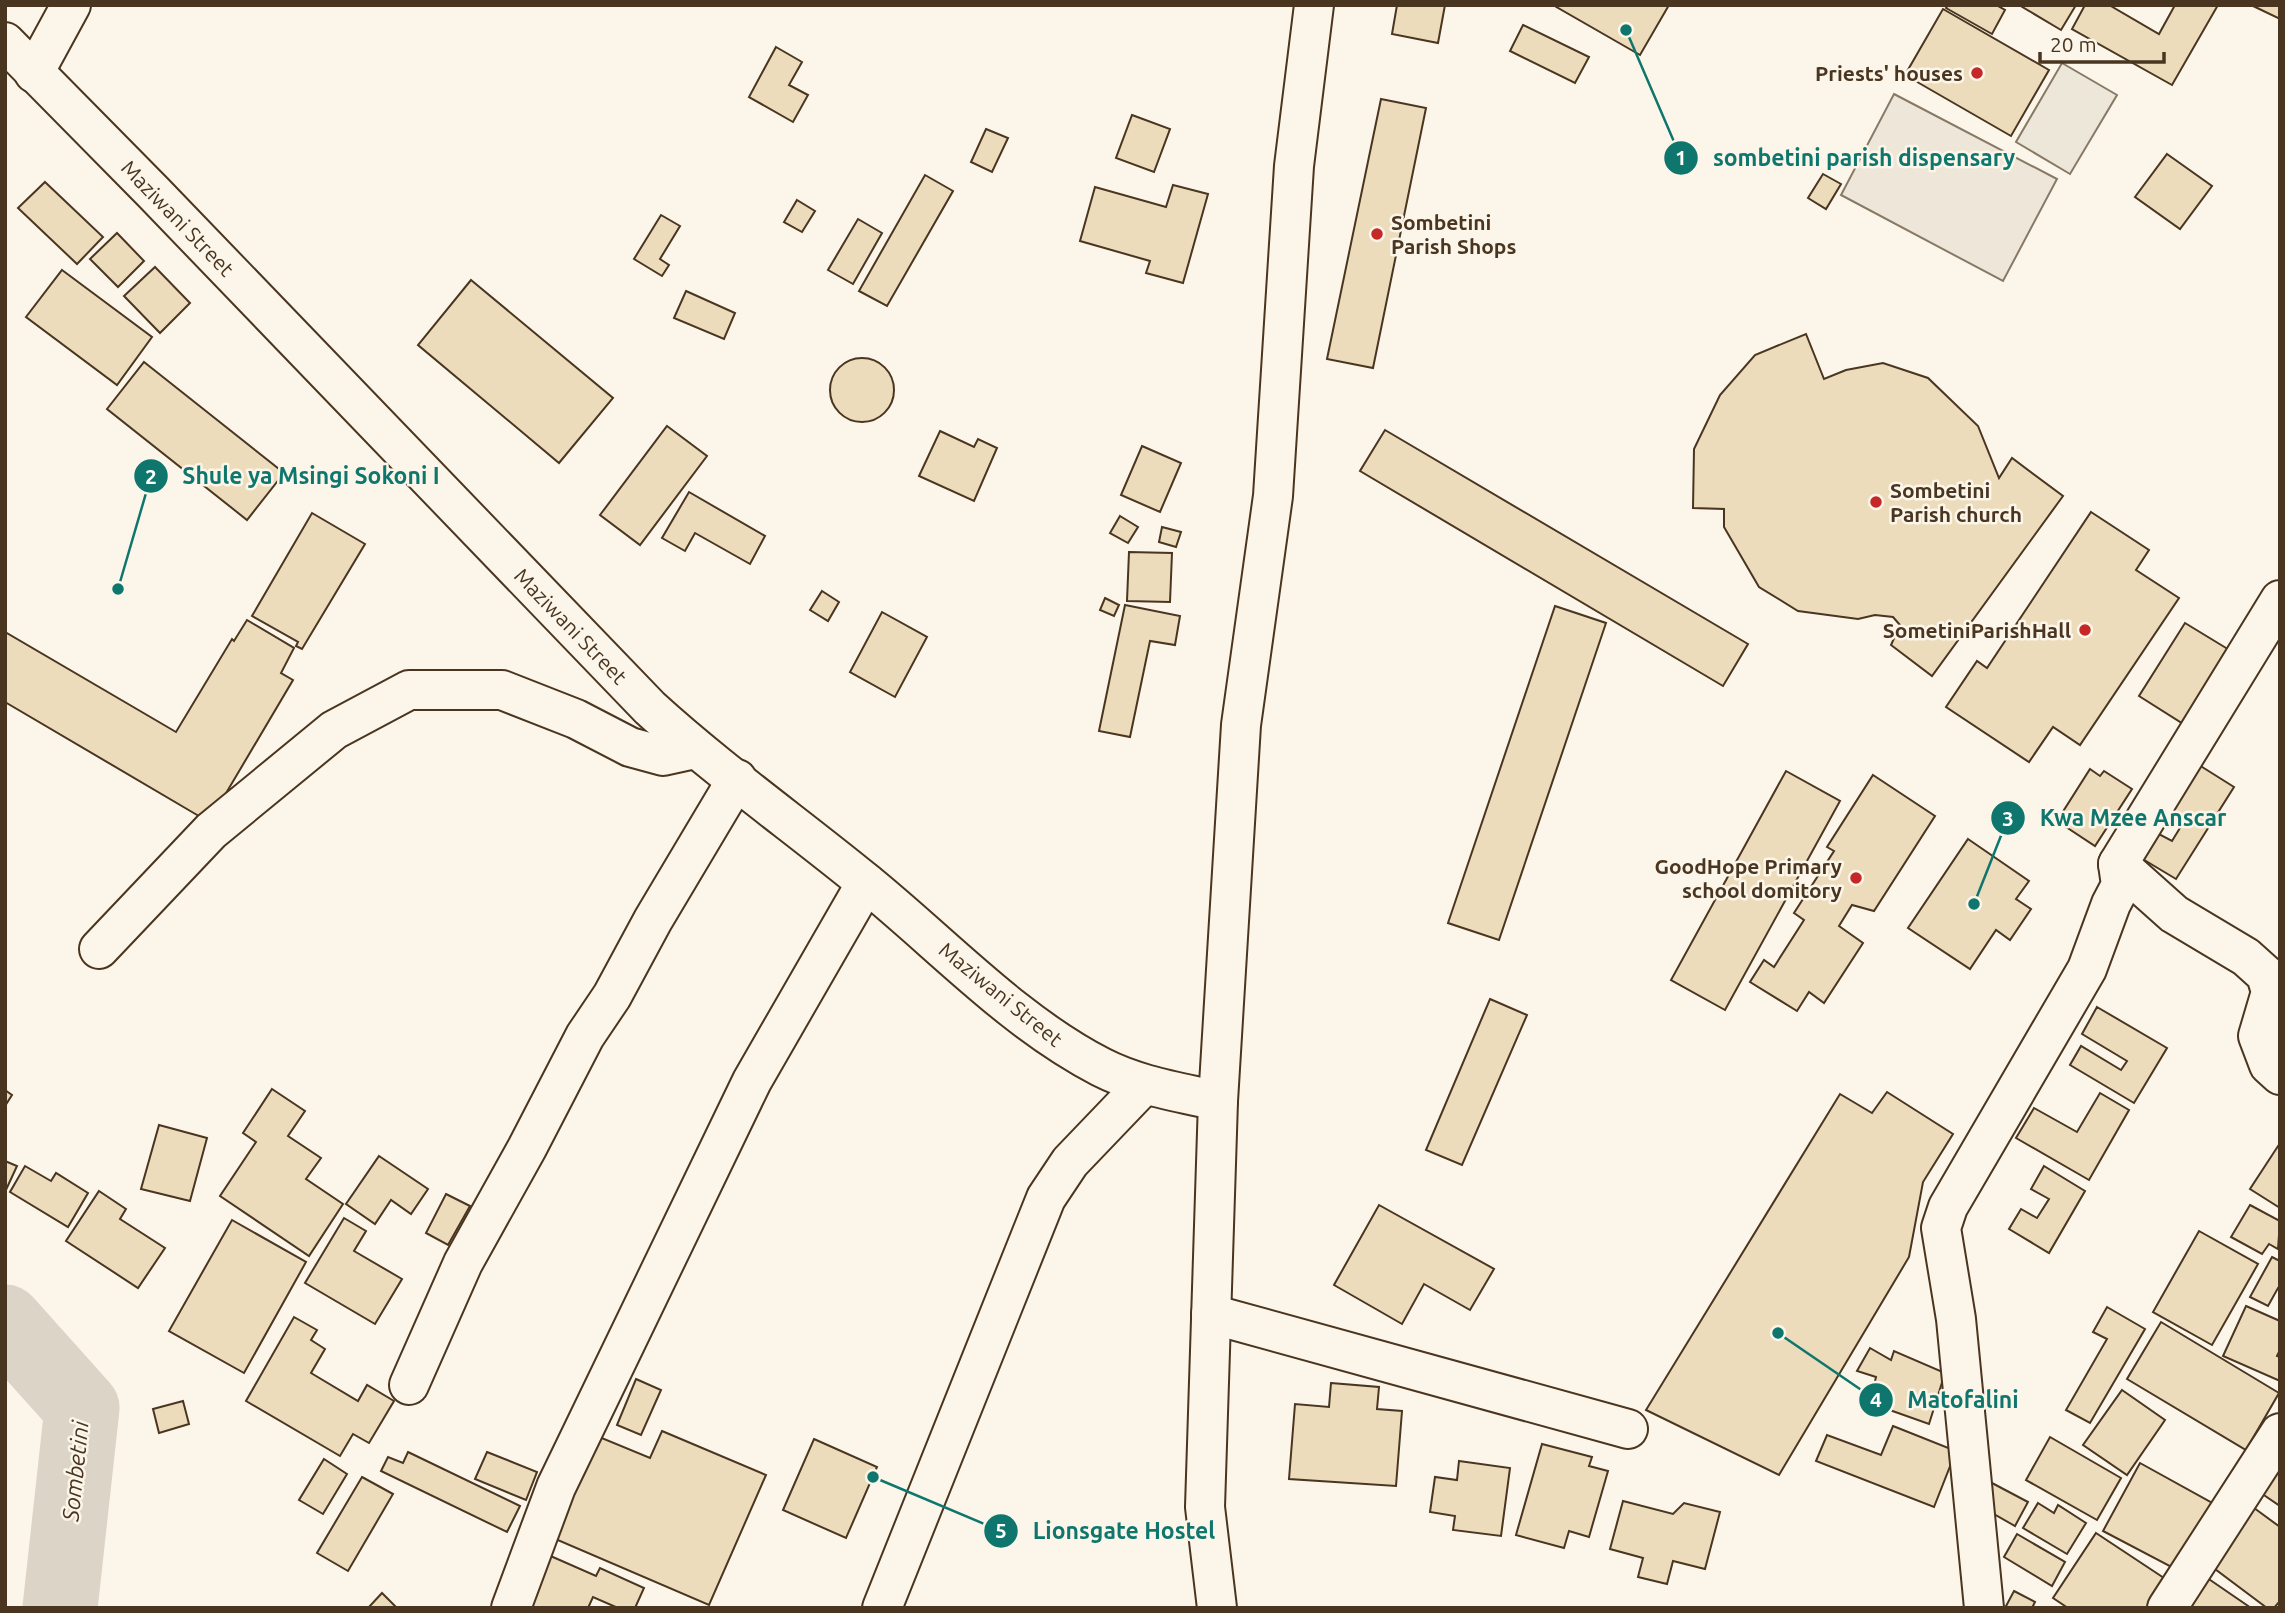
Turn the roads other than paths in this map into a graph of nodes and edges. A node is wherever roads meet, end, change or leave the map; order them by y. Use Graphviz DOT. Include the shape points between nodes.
graph roads {
  1 [pos="71,5"];
  2 [pos="1314,5"];
  3 [pos="5,42"];
  4 [pos="34,73"];
  5 [pos="2280,600"];
  6 [pos="695,749"];
  7 [pos="737,779"];
  8 [pos="2118,864"];
  9 [pos="866,883"];
  10 [pos="99,949"];
  11 [pos="2280,1076"];
  12 [pos="1141,1084"];
  13 [pos="1218,1101"];
  14 [pos="1211,1314"];
  15 [pos="409,1385"];
  16 [pos="1628,1429"];
  17 [pos="2280,1433"];
  18 [pos="511,1608"];
  19 [pos="882,1608"];
  20 [pos="1217,1608"];
  21 [pos="1984,1608"];
  22 [pos="2166,1608"];
  1 -- 4 [label="street"];
  2 -- 13 [label="street" via="1294,166 1273,496 1241,725"];
  3 -- 4 [label="street, Maziwani Street"];
  4 -- 6 [label="street, Maziwani Street" via="650,708"];
  5 -- 8 [label="street"];
  6 -- 7 [label="street, Maziwani Street"];
  6 -- 10 [label="street" via="663,756 630,747 576,719 502,690 409,690 334,730 211,831"];
  7 -- 9 [label="street, Maziwani Street"];
  7 -- 15 [label="street" via="585,1036 463,1263"];
  8 -- 11 [label="street" via="2174,914 2246,957 2266,975 2271,992 2258,1036 2269,1065"];
  8 -- 21 [label="street" via="2121,885 2087,969 1948,1207 1941,1228 1956,1319"];
  9 -- 12 [label="street, Maziwani Street" via="1042,1032 1102,1068"];
  9 -- 18 [label="street" via="752,1081 556,1487"];
  12 -- 13 [label="street, Maziwani Street"];
  12 -- 19 [label="street" via="1070,1161 1046,1198"];
  13 -- 14 [label="street"];
  14 -- 16 [label="street"];
  14 -- 20 [label="street" via="1205,1507"];
  17 -- 22 [label="street"];
}
